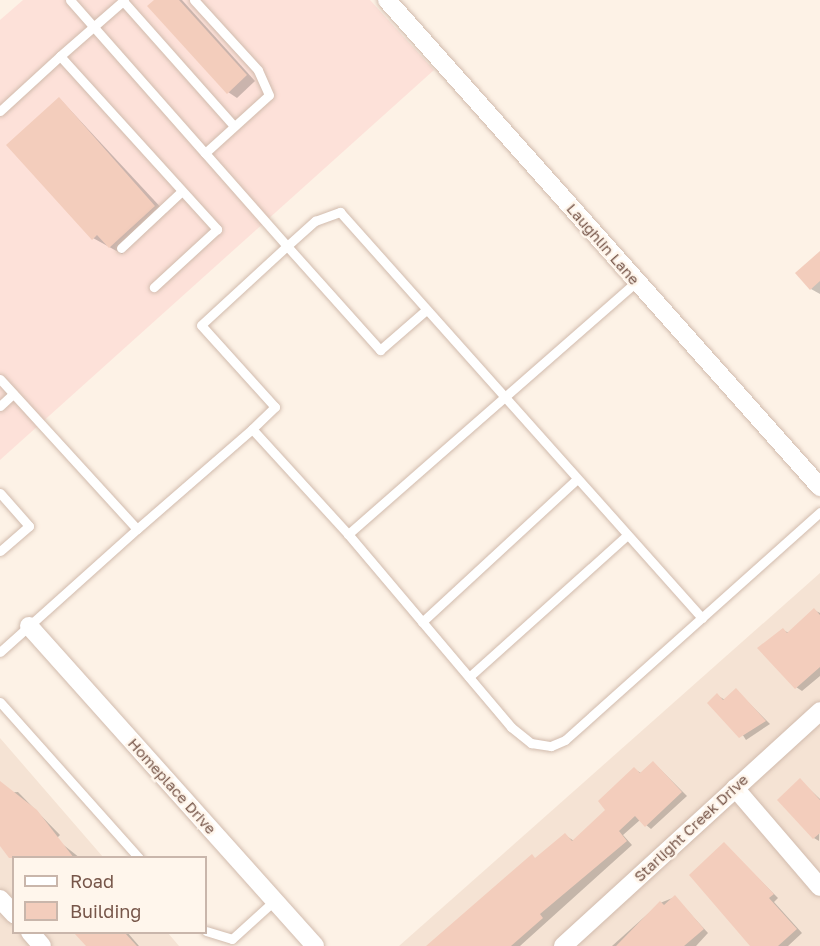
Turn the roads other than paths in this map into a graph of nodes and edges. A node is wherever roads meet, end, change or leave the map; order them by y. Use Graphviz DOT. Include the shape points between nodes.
graph roads {
  1 [pos="70,0"];
  2 [pos="123,0"];
  3 [pos="194,0"];
  4 [pos="387,0"];
  5 [pos="94,27"];
  6 [pos="60,56"];
  7 [pos="0,111"];
  8 [pos="234,126"];
  9 [pos="205,153"];
  10 [pos="182,191"];
  11 [pos="287,246"];
  12 [pos="121,248"];
  13 [pos="636,282"];
  14 [pos="154,286"];
  15 [pos="426,310"];
  16 [pos="0,379"];
  17 [pos="13,394"];
  18 [pos="504,398"];
  19 [pos="0,406"];
  20 [pos="252,429"];
  21 [pos="577,479"];
  22 [pos="820,487"];
  23 [pos="0,493"];
  24 [pos="820,512"];
  25 [pos="137,529"];
  26 [pos="348,534"];
  27 [pos="627,535"];
  28 [pos="0,551"];
  29 [pos="702,618"];
  30 [pos="422,622"];
  31 [pos="29,626"];
  32 [pos="0,652"];
  33 [pos="469,677"];
  34 [pos="0,702"];
  35 [pos="820,711"];
  36 [pos="735,788"];
  37 [pos="137,856"];
  38 [pos="820,887"];
  39 [pos="0,899"];
  40 [pos="274,900"];
  41 [pos="12,912"];
  42 [pos="207,931"];
  43 [pos="31,934"];
  44 [pos="42,946"];
  45 [pos="315,946"];
  46 [pos="563,946"];
  1 -- 5 [label="lane"];
  2 -- 5 [label="lane"];
  2 -- 8 [label="lane"];
  3 -- 8 [label="lane" via="266,80 269,94"];
  4 -- 13 [label="street, Laughlin Lane"];
  5 -- 6 [label="lane"];
  5 -- 9 [label="lane"];
  6 -- 7 [label="lane"];
  6 -- 10 [label="lane"];
  8 -- 9 [label="lane"];
  9 -- 11 [label="lane"];
  10 -- 12 [label="lane"];
  10 -- 14 [label="lane" via="217,229"];
  11 -- 15 [label="lane" via="315,221 340,212"];
  11 -- 15 [label="lane" via="380,350"];
  11 -- 20 [label="lane" via="201,325 275,407"];
  13 -- 18 [label="lane"];
  13 -- 22 [label="street, Laughlin Lane"];
  15 -- 18 [label="lane"];
  16 -- 17 [label="lane"];
  17 -- 19 [label="lane"];
  17 -- 25 [label="lane"];
  18 -- 21 [label="lane"];
  18 -- 26 [label="lane"];
  20 -- 25 [label="lane"];
  20 -- 26 [label="lane"];
  21 -- 27 [label="lane"];
  21 -- 30 [label="lane"];
  23 -- 28 [label="lane" via="29,526"];
  24 -- 29 [label="lane"];
  25 -- 31 [label="lane"];
  26 -- 30 [label="lane"];
  27 -- 29 [label="lane"];
  27 -- 33 [label="lane"];
  29 -- 33 [label="lane" via="565,740 551,746 531,743"];
  30 -- 33 [label="lane"];
  31 -- 32 [label="lane"];
  31 -- 40 [label="street, Homeplace Drive"];
  34 -- 37 [label="lane"];
  35 -- 36 [label="street, Starlight Creek Drive"];
  36 -- 38 [label="street"];
  36 -- 46 [label="street, Starlight Creek Drive"];
  39 -- 41 [label="street"];
  40 -- 42 [label="lane" via="232,939"];
  40 -- 45 [label="street, Homeplace Drive"];
  43 -- 44 [label="street"];
}
